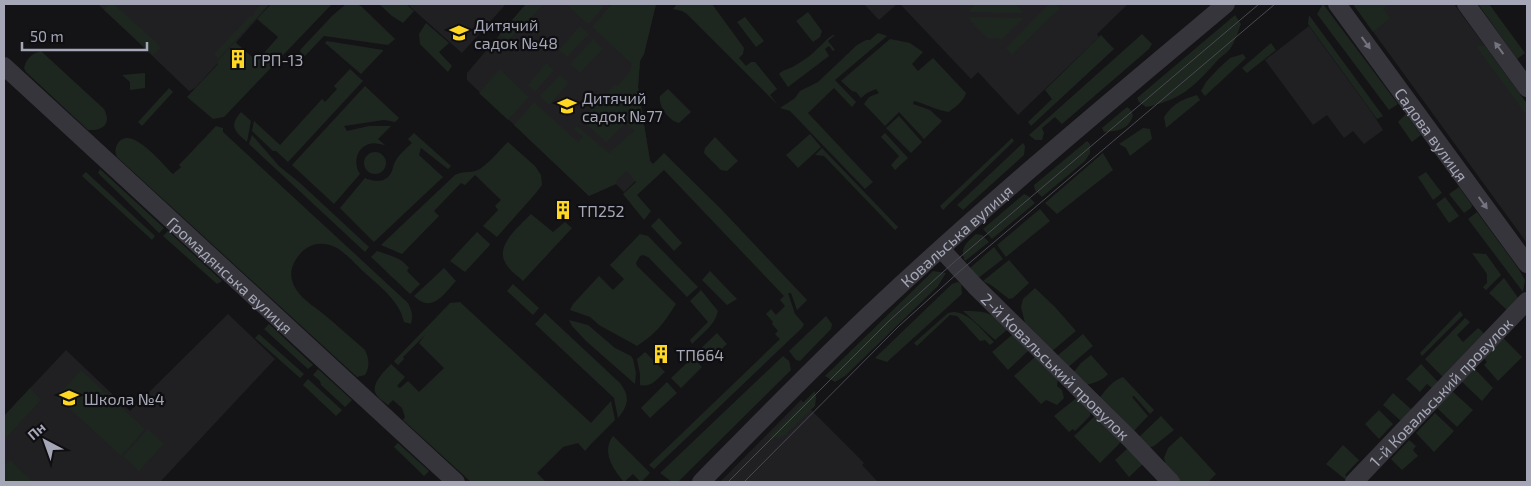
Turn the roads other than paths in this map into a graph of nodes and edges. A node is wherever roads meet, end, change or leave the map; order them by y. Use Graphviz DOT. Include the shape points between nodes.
graph roads {
  1 [pos="1226,4"];
  2 [pos="1338,4"];
  3 [pos="1466,4"];
  4 [pos="4,66"];
  5 [pos="1527,88"];
  6 [pos="941,249"];
  7 [pos="1527,264"];
  8 [pos="1527,301"];
  9 [pos="456,482"];
  10 [pos="701,482"];
  11 [pos="1171,482"];
  12 [pos="1354,482"];
  1 -- 6 [label="street, Ковальська вулиця"];
  2 -- 7 [label="street, Садова вулиця, one-way"];
  5 -- 3 [label="street, one-way"];
  4 -- 9 [label="street, Громадянська вулиця"];
  6 -- 10 [label="street, Ковальська вулиця" via="851,332"];
  6 -- 11 [label="street, 2-й Ковальський провулок" via="974,286"];
  8 -- 12 [label="street, 1-й Ковальський провулок"];
}
